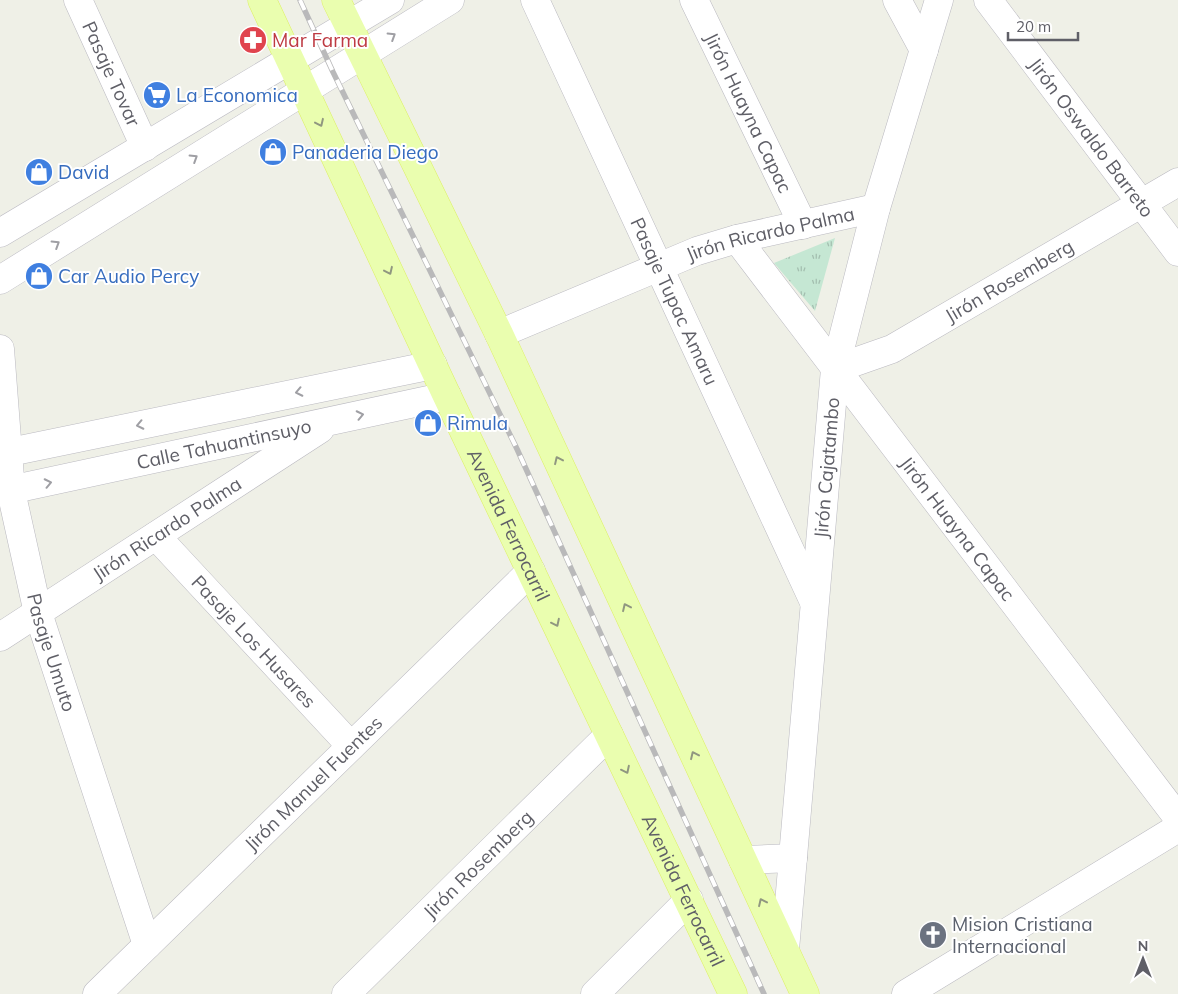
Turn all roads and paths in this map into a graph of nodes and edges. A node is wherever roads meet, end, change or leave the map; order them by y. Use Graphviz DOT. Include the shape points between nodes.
graph roads {
  1 [pos="78,0"];
  2 [pos="262,0"];
  3 [pos="336,0"];
  4 [pos="390,0"];
  5 [pos="450,0"];
  6 [pos="536,0"];
  7 [pos="694,0"];
  8 [pos="897,0"];
  9 [pos="939,0"];
  10 [pos="988,0"];
  11 [pos="348,26"];
  12 [pos="924,50"];
  13 [pos="363,54"];
  14 [pos="291,61"];
  15 [pos="304,90"];
  16 [pos="145,147"];
  17 [pos="1178,182"];
  18 [pos="1142,204"];
  19 [pos="876,208"];
  20 [pos="803,225"];
  21 [pos="0,232"];
  22 [pos="737,239"];
  23 [pos="1178,252"];
  24 [pos="659,267"];
  25 [pos="0,280"];
  26 [pos="499,334"];
  27 [pos="0,349"];
  28 [pos="433,365"];
  29 [pos="835,368"];
  30 [pos="447,396"];
  31 [pos="334,420"];
  32 [pos="3,453"];
  33 [pos="6,492"];
  34 [pos="156,536"];
  35 [pos="531,571"];
  36 [pos="815,604"];
  37 [pos="38,613"];
  38 [pos="0,637"];
  39 [pos="609,735"];
  40 [pos="351,746"];
  41 [pos="1178,818"];
  42 [pos="1178,828"];
  43 [pos="792,858"];
  44 [pos="743,860"];
  45 [pos="689,900"];
  46 [pos="147,944"];
  47 [pos="784,950"];
  48 [pos="97,994"];
  49 [pos="346,994"];
  50 [pos="595,994"];
  51 [pos="733,994"];
  52 [pos="805,994"];
  53 [pos="906,994"];
  1 -- 16 [label="street, Pasaje Tovar"];
  2 -- 14 [label="main road, Avenida Ferrocarril"];
  3 -- 11 [label="main road"];
  4 -- 11 [label="street"];
  13 -- 5 [label="street, one-way"];
  6 -- 24 [label="street, Pasaje Tupac Amaru"];
  7 -- 20 [label="street, Jirón Huayna Capac"];
  8 -- 12 [label="street"];
  9 -- 12 [label="street, Jirón Cajatambo"];
  10 -- 18 [label="street, Jirón Oswaldo Barreto"];
  11 -- 13 [label="main road"];
  11 -- 14 [label="street"];
  12 -- 19 [label="street, Jirón Cajatambo"];
  13 -- 15 [label="street"];
  13 -- 26 [label="main road"];
  14 -- 15 [label="main road, Avenida Ferrocarril"];
  14 -- 16 [label="street"];
  25 -- 15 [label="street, one-way"];
  15 -- 28 [label="main road, Avenida Ferrocarril, one-way"];
  16 -- 21 [label="street"];
  17 -- 18 [label="street, Jirón Rosemberg"];
  18 -- 23 [label="street, Jirón Oswaldo Barreto"];
  18 -- 29 [label="street, Jirón Rosemberg" via="892,349"];
  19 -- 20 [label="street, Jirón Ricardo Palma"];
  19 -- 29 [label="street, Jirón Cajatambo"];
  20 -- 22 [label="street, Jirón Ricardo Palma"];
  22 -- 24 [label="street, Jirón Ricardo Palma"];
  22 -- 29 [label="street, Jirón Huayna Capac"];
  24 -- 26 [label="street, Jirón Ricardo Palma"];
  24 -- 36 [label="street, Pasaje Tupac Amaru"];
  44 -- 26 [label="main road, one-way"];
  27 -- 32 [label="street, Pasaje Umuto"];
  28 -- 30 [label="main road, Avenida Ferrocarril"];
  28 -- 32 [label="street, Calle Tahuantinsuyo, one-way"];
  29 -- 36 [label="street, Jirón Cajatambo"];
  29 -- 41 [label="street, Jirón Huayna Capac"];
  31 -- 30 [label="street, Calle Tahuantinsuyo, one-way"];
  30 -- 35 [label="main road, Avenida Ferrocarril"];
  33 -- 31 [label="street, Calle Tahuantinsuyo, one-way"];
  31 -- 34 [label="street, Jirón Ricardo Palma"];
  32 -- 33 [label="street, Pasaje Umuto"];
  33 -- 37 [label="street, Pasaje Umuto"];
  34 -- 37 [label="street, Jirón Ricardo Palma"];
  34 -- 40 [label="street, Pasaje Los Husares"];
  35 -- 39 [label="main road, Avenida Ferrocarril, one-way"];
  35 -- 40 [label="street, Jirón Manuel Fuentes"];
  36 -- 43 [label="street, Jirón Cajatambo"];
  37 -- 38 [label="street, Jirón Ricardo Palma"];
  37 -- 46 [label="street, Pasaje Umuto"];
  39 -- 45 [label="main road, Avenida Ferrocarril, one-way"];
  39 -- 49 [label="street, Jirón Rosemberg"];
  40 -- 46 [label="street, Jirón Manuel Fuentes"];
  42 -- 53 [label="street"];
  43 -- 44 [label="street"];
  43 -- 47 [label="street, Jirón Cajatambo"];
  47 -- 44 [label="main road, one-way"];
  45 -- 50 [label="street"];
  45 -- 51 [label="main road, Avenida Ferrocarril"];
  46 -- 48 [label="street, Jirón Manuel Fuentes"];
  47 -- 52 [label="main road"];
}
